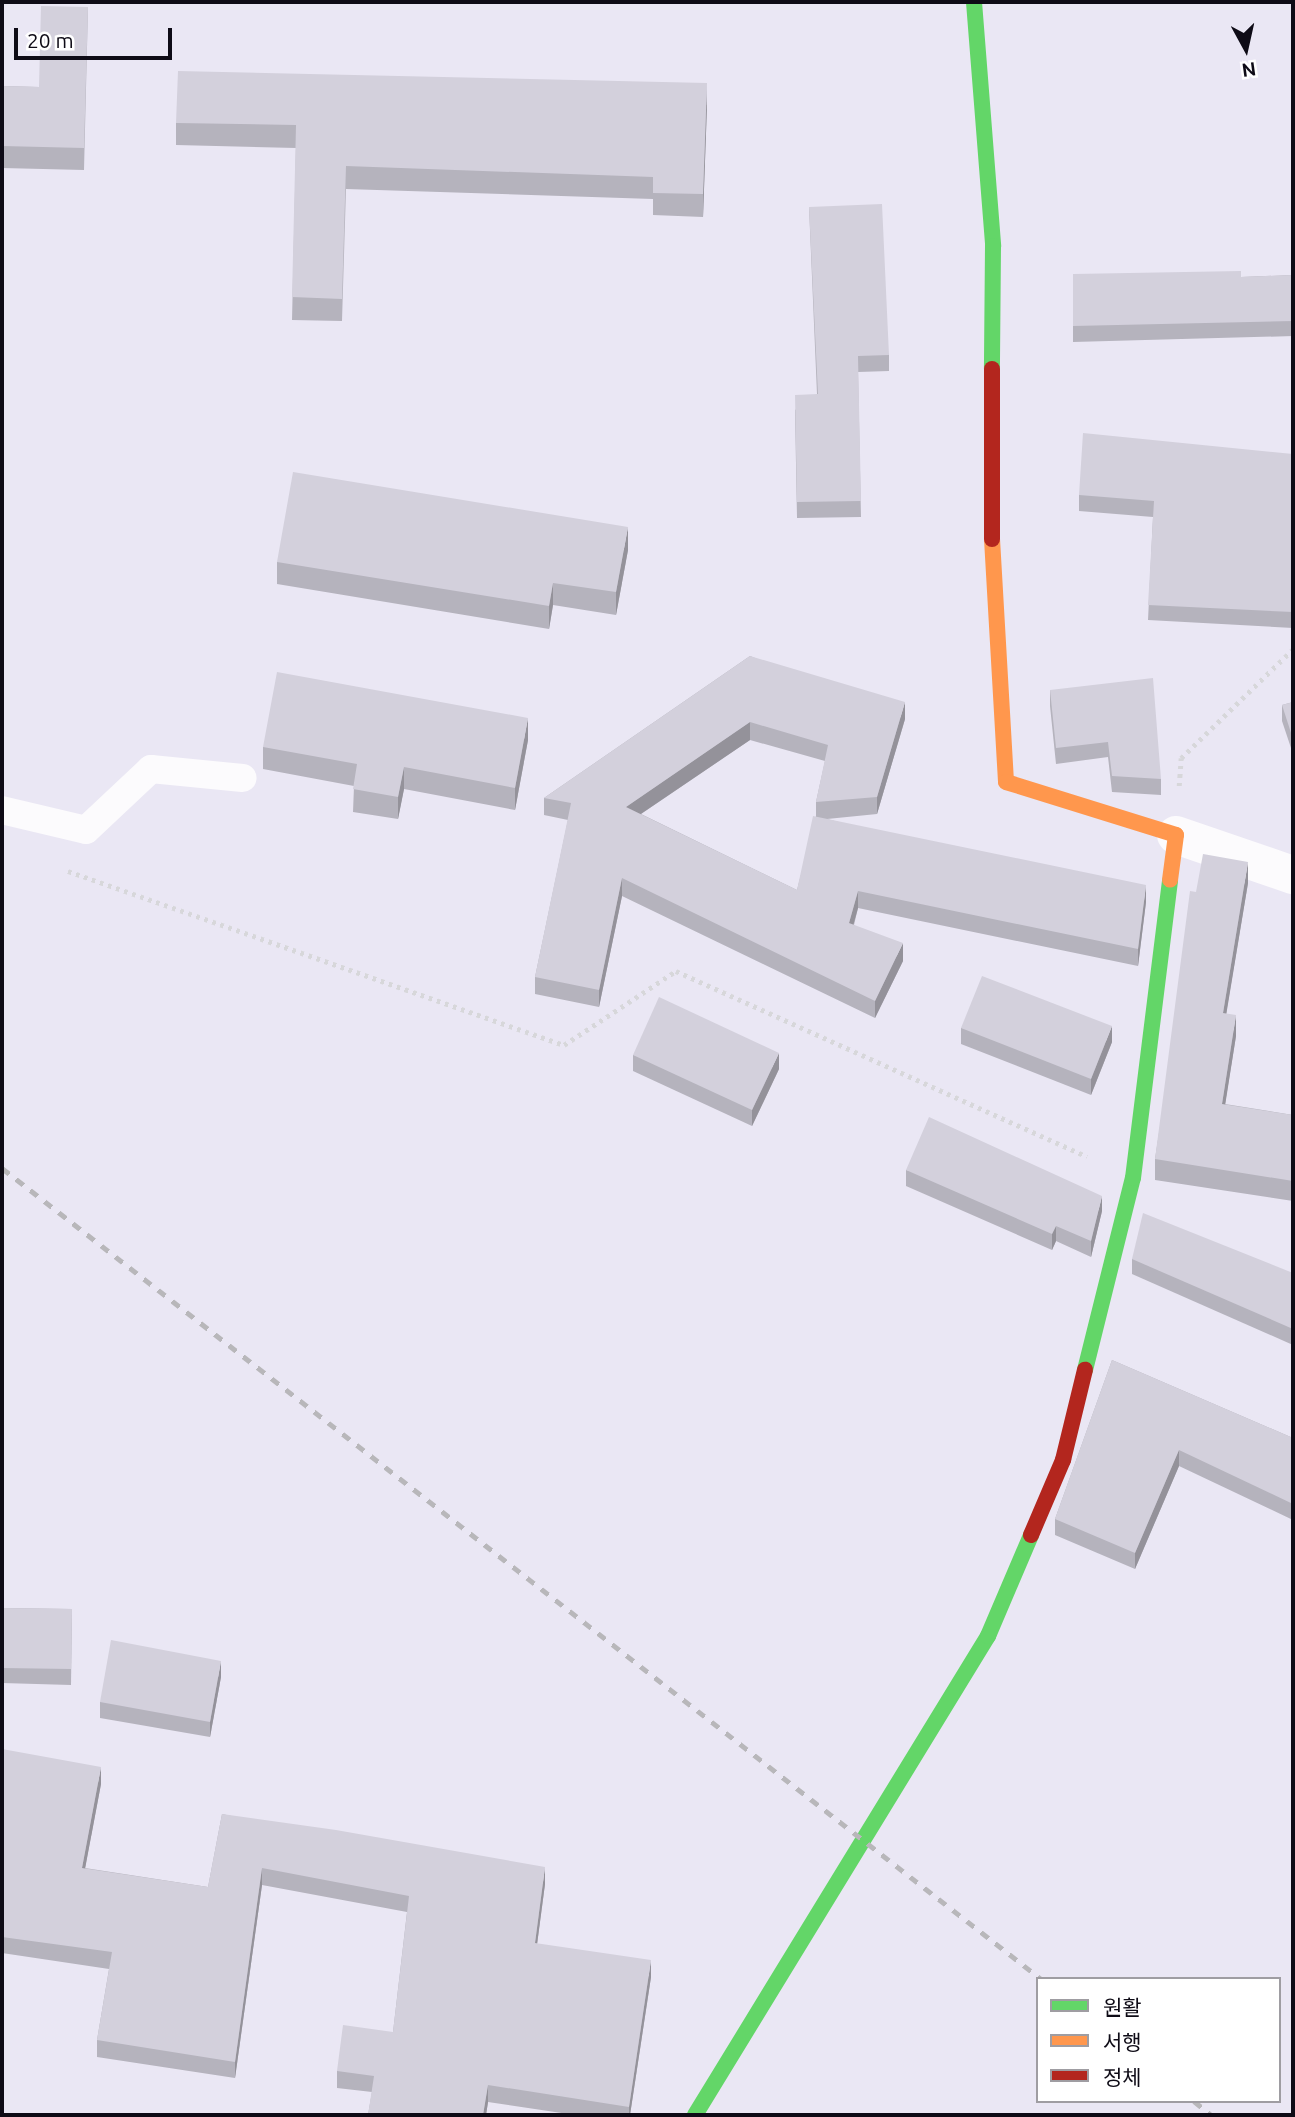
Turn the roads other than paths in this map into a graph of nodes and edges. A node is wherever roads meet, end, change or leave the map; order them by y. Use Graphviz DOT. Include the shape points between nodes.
graph roads {
  1 [pos="974,2"];
  2 [pos="243,778"];
  3 [pos="2,810"];
  4 [pos="1176,835"];
  5 [pos="1293,875"];
  6 [pos="695,2115"];
  1 -- 4 [label="street" via="993,246 990,508 1006,782"];
  2 -- 3 [label="lane" via="151,769 86,830"];
  4 -- 5 [label="street"];
  4 -- 6 [label="street" via="1133,1178 1063,1460 988,1636"];
}
